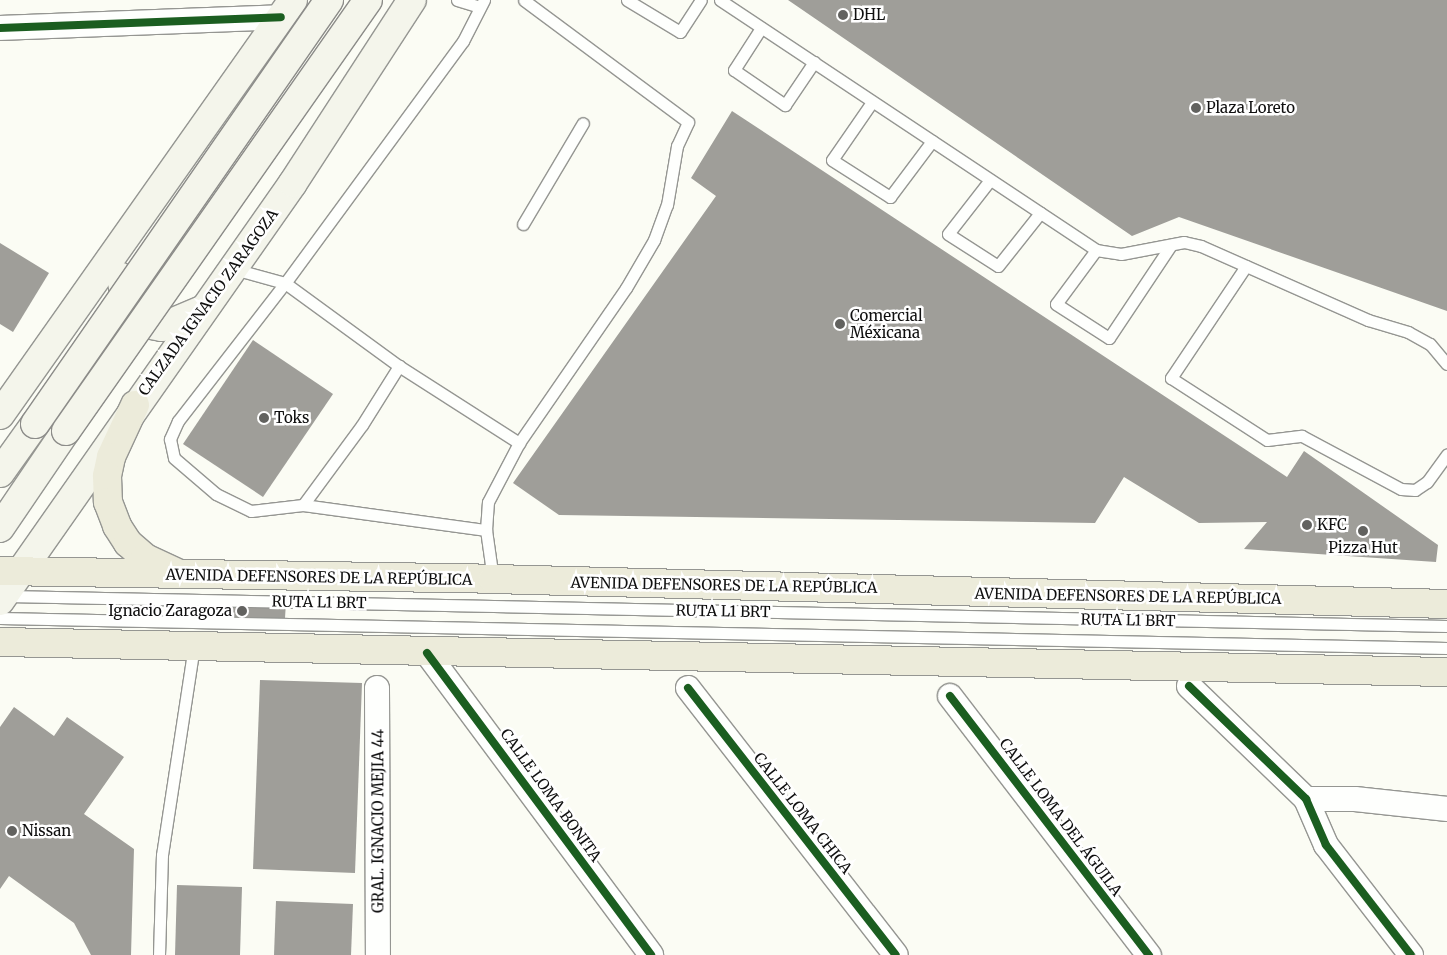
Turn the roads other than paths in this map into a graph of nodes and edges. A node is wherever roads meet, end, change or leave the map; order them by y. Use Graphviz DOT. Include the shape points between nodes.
graph roads {
  1 [pos="328,0"];
  2 [pos="368,0"];
  3 [pos="412,0"];
  4 [pos="457,0"];
  5 [pos="524,0"];
  6 [pos="627,0"];
  7 [pos="702,0"];
  8 [pos="720,0"];
  9 [pos="482,4"];
  10 [pos="287,8"];
  11 [pos="0,28"];
  12 [pos="762,28"];
  13 [pos="814,62"];
  14 [pos="872,102"];
  15 [pos="583,123"];
  16 [pos="932,142"];
  17 [pos="990,180"];
  18 [pos="1040,213"];
  19 [pos="523,224"];
  20 [pos="121,245"];
  21 [pos="1171,245"];
  22 [pos="1096,250"];
  23 [pos="1246,266"];
  24 [pos="234,268"];
  25 [pos="285,283"];
  26 [pos="206,309"];
  27 [pos="1447,364"];
  28 [pos="399,366"];
  29 [pos="134,404"];
  30 [pos="0,415"];
  31 [pos="519,443"];
  32 [pos="1447,454"];
  33 [pos="0,473"];
  34 [pos="303,505"];
  35 [pos="0,528"];
  36 [pos="486,530"];
  37 [pos="185,576"];
  38 [pos="493,579"];
  39 [pos="4,592"];
  40 [pos="1447,604"];
  41 [pos="1447,626"];
  42 [pos="0,642"];
  43 [pos="194,646"];
  44 [pos="1447,648"];
  45 [pos="427,653"];
  46 [pos="1447,672"];
  47 [pos="1189,686"];
  48 [pos="377,688"];
  49 [pos="688,688"];
  50 [pos="950,696"];
  51 [pos="1306,799"];
  52 [pos="1447,809"];
  53 [pos="159,955"];
  54 [pos="378,955"];
  55 [pos="651,955"];
  56 [pos="896,955"];
  57 [pos="1149,955"];
  58 [pos="1412,955"];
  1 -- 33 [label="main road, bridge"];
  2 -- 35 [label="main road, bridge"];
  3 -- 24 [label="main road, CALZADA IGNACIO ZARAGOZA"];
  4 -- 9 [label="lane"];
  5 -- 31 [label="lane" via="688,122 676,146 667,205 654,240 626,288"];
  6 -- 7 [label="lane" via="680,32"];
  8 -- 12 [label="lane"];
  9 -- 25 [label="lane" via="463,42"];
  10 -- 11 [label="street"];
  10 -- 20 [label="main road"];
  12 -- 13 [label="lane"];
  12 -- 13 [label="lane" via="734,70 785,105"];
  13 -- 14 [label="lane"];
  14 -- 16 [label="lane"];
  14 -- 16 [label="lane" via="832,160 890,197"];
  15 -- 19 [label="lane"];
  16 -- 17 [label="lane"];
  17 -- 18 [label="lane"];
  17 -- 18 [label="lane" via="948,234 998,266"];
  18 -- 22 [label="lane"];
  20 -- 26 [label="main road" via="122,294 127,309 141,323 162,328"];
  20 -- 30 [label="main road"];
  21 -- 22 [label="lane" via="1121,254"];
  21 -- 22 [label="lane" via="1109,338 1056,304"];
  21 -- 23 [label="lane" via="1184,242 1201,246"];
  23 -- 27 [label="lane" via="1368,320 1408,332 1430,344"];
  23 -- 32 [label="lane" via="1171,378 1267,440 1302,436 1401,489 1415,490 1427,482"];
  24 -- 25 [label="lane"];
  24 -- 26 [label="main road, CALZADA IGNACIO ZARAGOZA"];
  25 -- 28 [label="lane"];
  25 -- 34 [label="lane" via="178,421 170,439 174,458 225,498 251,511"];
  26 -- 29 [label="main road, CALZADA IGNACIO ZARAGOZA"];
  28 -- 31 [label="lane"];
  28 -- 34 [label="lane" via="362,425"];
  29 -- 37 [label="main road" via="111,457 107,476 108,502 128,543 145,558"];
  29 -- 39 [label="main road, CALZADA IGNACIO ZARAGOZA"];
  31 -- 36 [label="lane" via="488,502"];
  34 -- 36 [label="lane"];
  36 -- 38 [label="lane"];
  37 -- 38 [label="main road, AVENIDA DEFENSORES DE LA REPÚBLICA"];
  37 -- 39 [label="main road, AVENIDA DEFENSORES DE LA REPÚBLICA"];
  38 -- 40 [label="main road, AVENIDA DEFENSORES DE LA REPÚBLICA"];
  39 -- 41 [label="lane, RUTA L1 BRT"];
  39 -- 44 [label="lane, RUTA L1 BRT"];
  42 -- 43 [label="main road"];
  43 -- 45 [label="main road"];
  43 -- 53 [label="lane" via="162,855"];
  45 -- 46 [label="main road"];
  45 -- 55 [label="street, CALLE LOMA BONITA"];
  47 -- 51 [label="street"];
  48 -- 54 [label="street, GRAL. IGNACIO MEJIA 44"];
  49 -- 56 [label="street, CALLE LOMA CHICA"];
  50 -- 57 [label="street, CALLE LOMA DEL ÁGUILA"];
  51 -- 52 [label="street" via="1355,799"];
  51 -- 58 [label="street" via="1326,845"];
}
